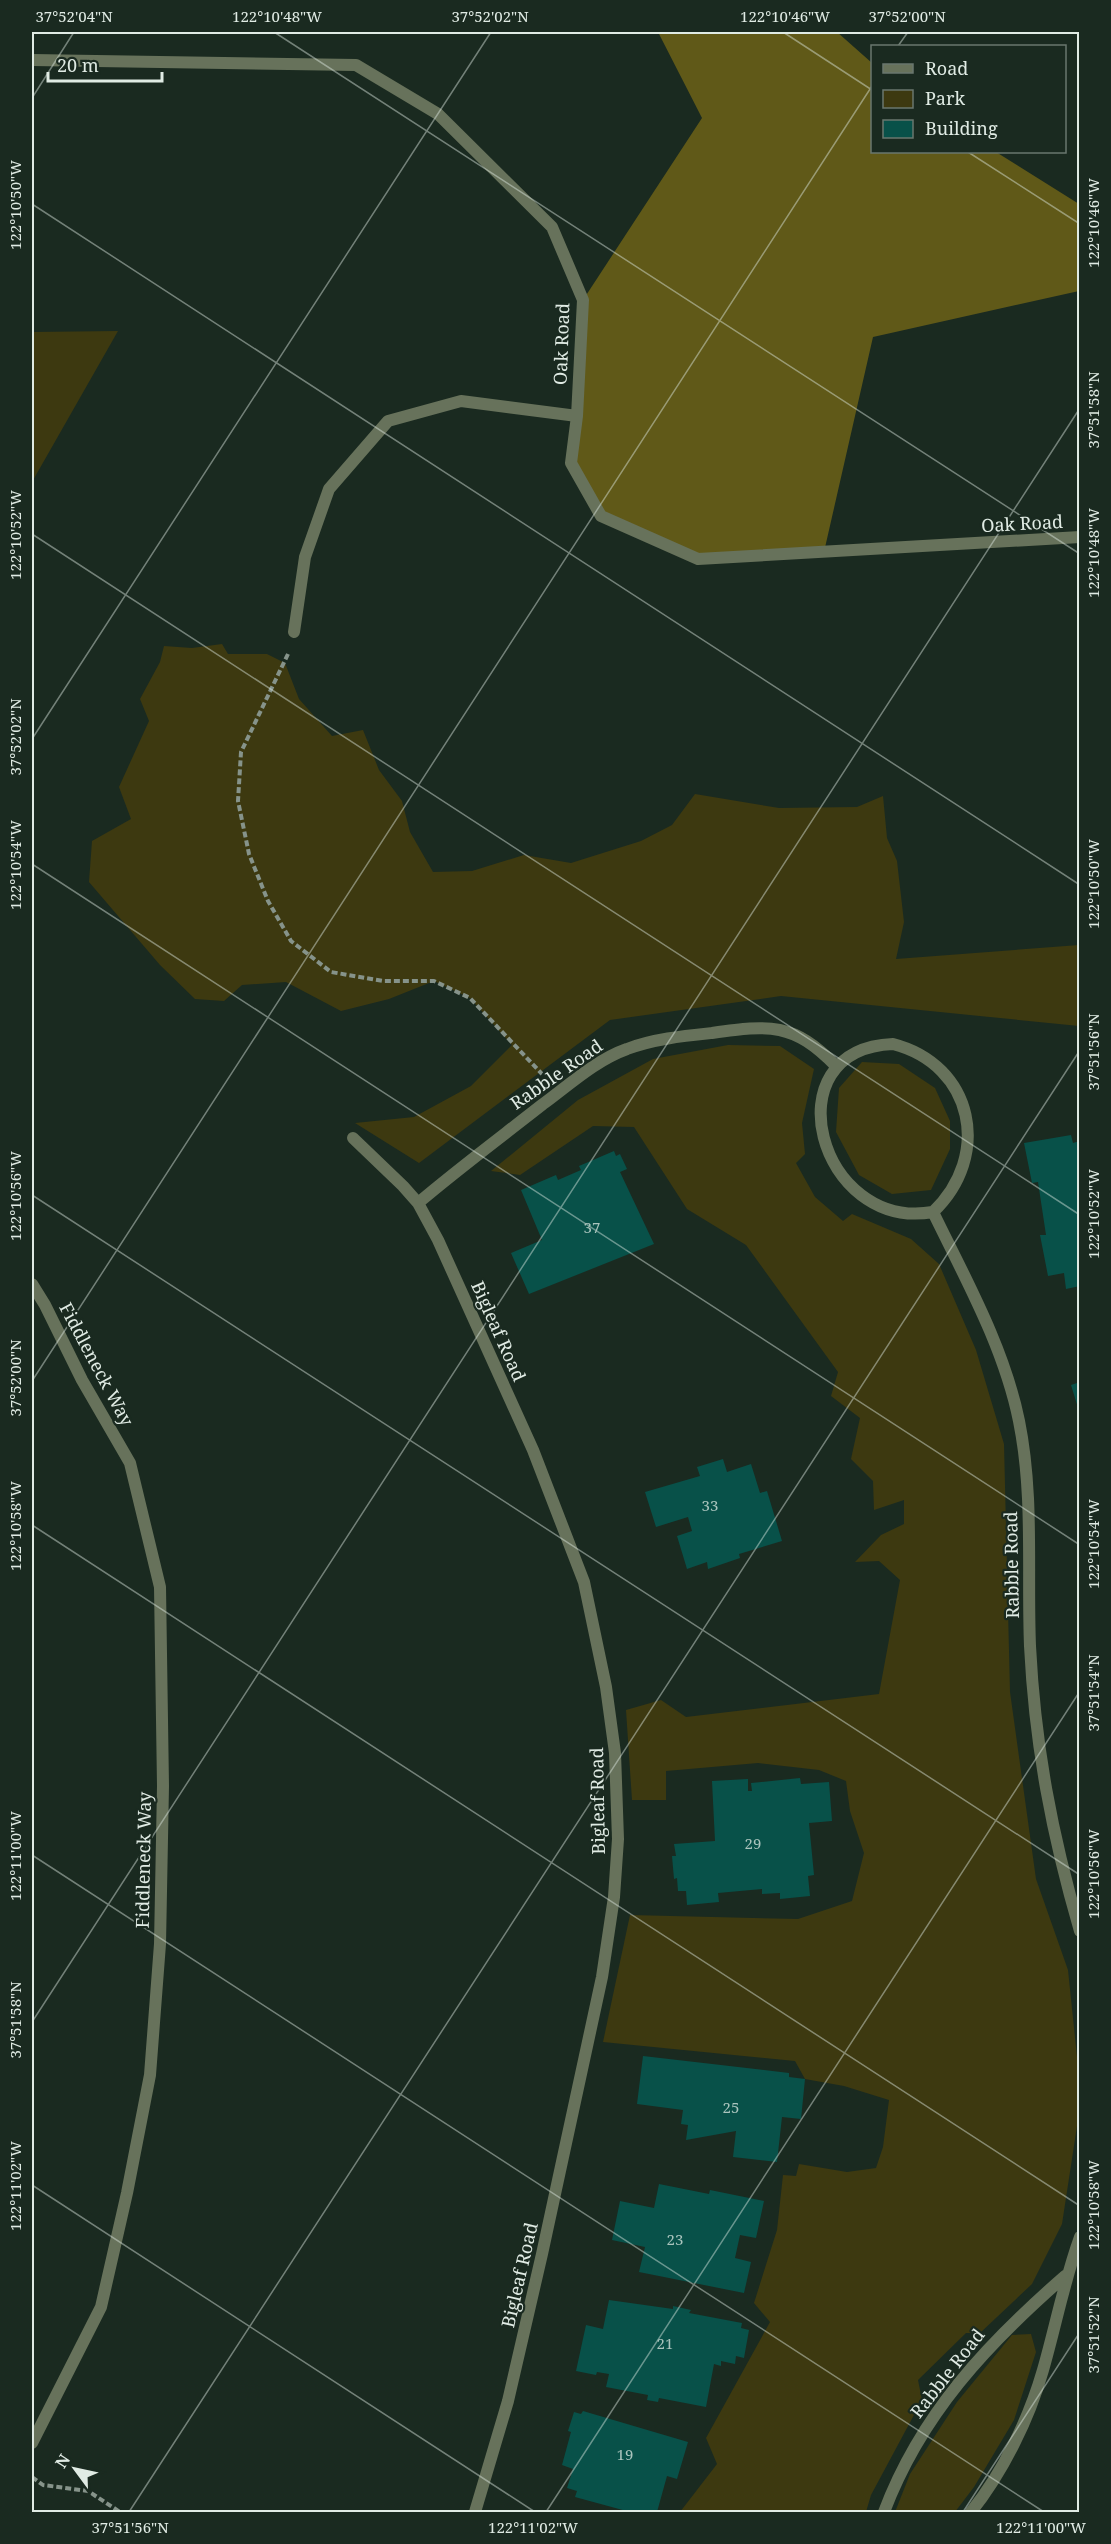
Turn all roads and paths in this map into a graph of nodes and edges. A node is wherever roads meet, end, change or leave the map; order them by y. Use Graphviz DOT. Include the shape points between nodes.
graph roads {
  1 [pos="32,60"];
  2 [pos="577,416"];
  3 [pos="1080,537"];
  4 [pos="294,632"];
  5 [pos="836,1066"];
  6 [pos="560,1091"];
  7 [pos="353,1138"];
  8 [pos="418,1203"];
  9 [pos="933,1212"];
  10 [pos="32,1284"];
  11 [pos="1080,1931"];
  12 [pos="1080,2237"];
  13 [pos="1065,2276"];
  14 [pos="32,2443"];
  15 [pos="32,2476"];
  16 [pos="120,2512"];
  17 [pos="475,2512"];
  18 [pos="884,2512"];
  19 [pos="971,2512"];
  1 -- 2 [label="street, Oak Road" via="356,66 438,114 552,227 583,300"];
  2 -- 3 [label="street, Oak Road" via="571,463 601,516 698,559"];
  2 -- 4 [label="street" via="461,401 388,422 329,489 305,557"];
  4 -- 6 [label="path" via="285,663 241,752 238,801 249,854 268,901 291,941 331,972 383,981 434,981 470,998"];
  5 -- 6 [label="street, Rabble Road" via="797,1035 778,1029 743,1028 646,1042 625,1049"];
  5 -- 9 [label="street" via="823,1096 821,1123 832,1159 844,1179 860,1194 892,1211"];
  5 -- 9 [label="street" via="864,1048 893,1044 929,1060 954,1088 967,1120 968,1145 952,1191"];
  6 -- 8 [label="street, Rabble Road"];
  7 -- 8 [label="street, Bigleaf Road"];
  8 -- 17 [label="street, Bigleaf Road" via="533,1450 584,1582 606,1688 618,1786 615,1886 602,1977 511,2390"];
  9 -- 11 [label="street, Rabble Road" via="1004,1366 1018,1420 1027,1477 1030,1647 1036,1727 1057,1851"];
  10 -- 14 [label="street, Fiddleneck Way" via="130,1462 160,1587 163,1786 160,1944 150,2075 127,2193 101,2307"];
  12 -- 13 [label="street, Rabble Road"];
  13 -- 18 [label="street, Rabble Road" via="995,2340 967,2372 909,2457"];
  13 -- 19 [label="street, Rabble Road" via="1042,2372 1027,2413 1011,2448"];
  15 -- 16 [label="path" via="44,2485 88,2491"];
}
